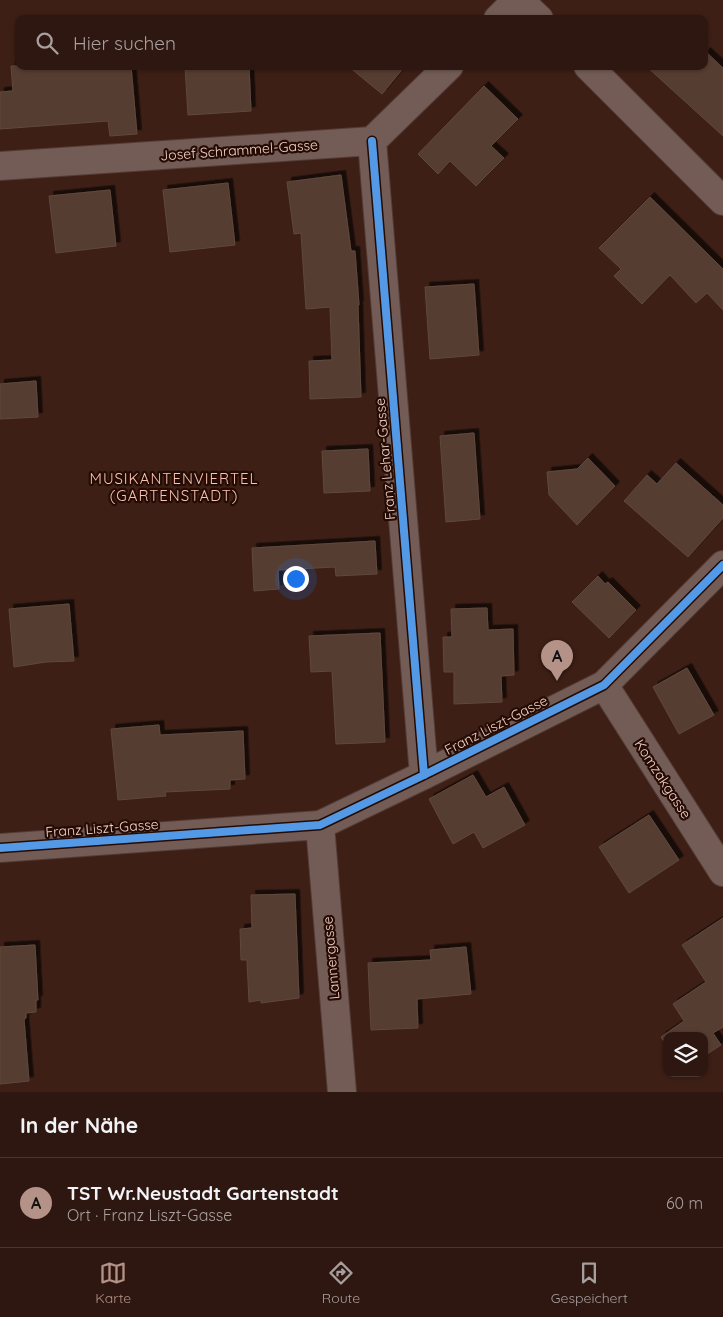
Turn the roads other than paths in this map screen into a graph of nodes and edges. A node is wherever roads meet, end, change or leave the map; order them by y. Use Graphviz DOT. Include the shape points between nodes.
graph roads {
  1 [pos="518,0"];
  2 [pos="502,15"];
  3 [pos="535,15"];
  4 [pos="445,70"];
  5 [pos="592,70"];
  6 [pos="372,141"];
  7 [pos="0,166"];
  8 [pos="723,201"];
  9 [pos="723,565"];
  10 [pos="604,685"];
  11 [pos="424,775"];
  12 [pos="320,825"];
  13 [pos="0,848"];
  14 [pos="723,872"];
  15 [pos="342,1092"];
  1 -- 2 [label="street"];
  1 -- 3 [label="street"];
  4 -- 6 [label="street"];
  5 -- 8 [label="street"];
  6 -- 7 [label="street, Josef Schrammel-Gasse"];
  6 -- 11 [label="street, Franz Lehar-Gasse"];
  9 -- 10 [label="street, Franz Liszt-Gasse"];
  10 -- 11 [label="street, Franz Liszt-Gasse"];
  10 -- 14 [label="street, Komzakgasse"];
  11 -- 12 [label="street, Franz Liszt-Gasse"];
  12 -- 13 [label="street, Franz Liszt-Gasse"];
  12 -- 15 [label="street, Lannergasse"];
}
